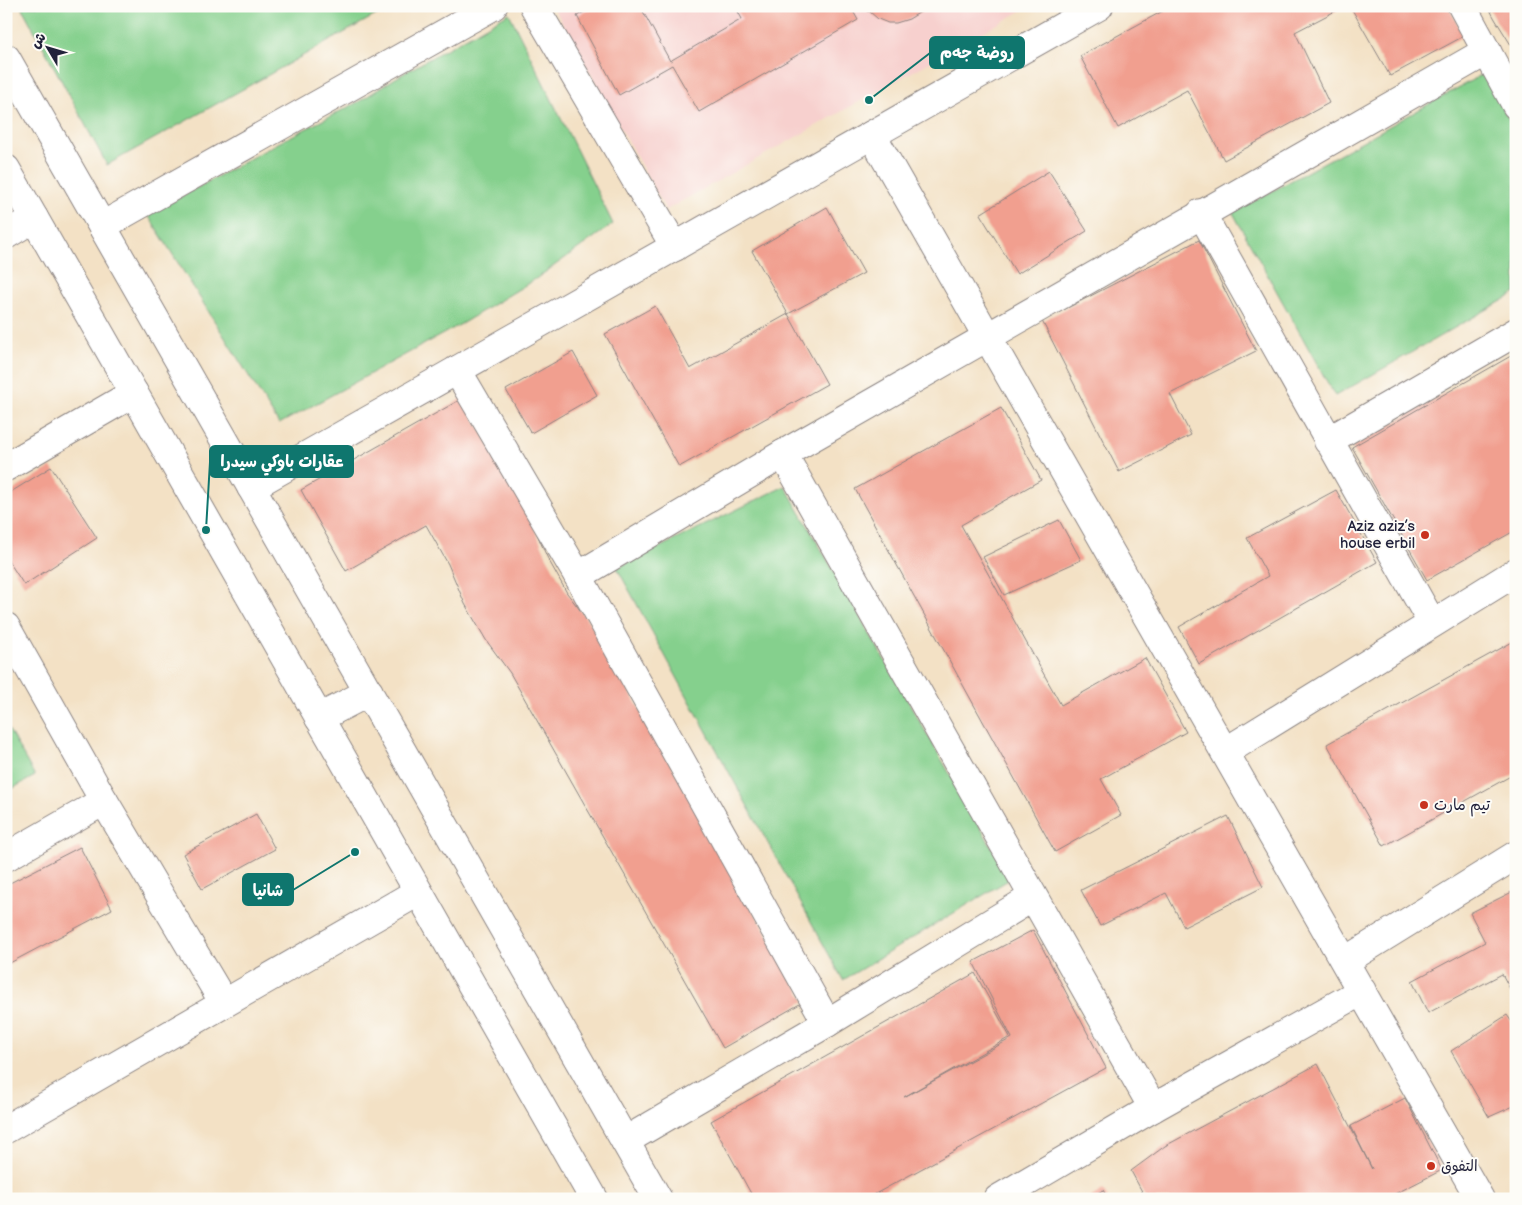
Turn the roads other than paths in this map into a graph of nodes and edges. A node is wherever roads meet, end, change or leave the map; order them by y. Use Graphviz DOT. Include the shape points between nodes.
graph roads {
  1 [pos="493,6"];
  2 [pos="534,6"];
  3 [pos="1098,6"];
  4 [pos="1462,6"];
  5 [pos="1486,51"];
  6 [pos="6,58"];
  7 [pos="15,95"];
  8 [pos="1516,104"];
  9 [pos="872,135"];
  10 [pos="6,169"];
  11 [pos="1201,214"];
  12 [pos="34,218"];
  13 [pos="102,226"];
  14 [pos="6,235"];
  15 [pos="675,247"];
  16 [pos="1516,332"];
  17 [pos="988,337"];
  18 [pos="457,370"];
  19 [pos="134,392"];
  20 [pos="1328,440"];
  21 [pos="784,454"];
  22 [pos="6,466"];
  23 [pos="251,487"];
  24 [pos="1516,572"];
  25 [pos="578,576"];
  26 [pos="1432,622"];
  27 [pos="6,627"];
  28 [pos="368,692"];
  29 [pos="319,718"];
  30 [pos="1225,752"];
  31 [pos="104,801"];
  32 [pos="1516,855"];
  33 [pos="6,857"];
  34 [pos="418,892"];
  35 [pos="1033,897"];
  36 [pos="1345,962"];
  37 [pos="1362,991"];
  38 [pos="224,1003"];
  39 [pos="827,1023"];
  40 [pos="1153,1108"];
  41 [pos="6,1129"];
  42 [pos="625,1141"];
  43 [pos="594,1199"];
  44 [pos="658,1199"];
  45 [pos="998,1199"];
  46 [pos="1480,1199"];
  1 -- 13 [label="street"];
  2 -- 15 [label="street"];
  3 -- 9 [label="street"];
  4 -- 5 [label="street"];
  5 -- 8 [label="street"];
  5 -- 11 [label="street"];
  6 -- 7 [label="street"];
  7 -- 13 [label="street"];
  9 -- 15 [label="street"];
  9 -- 17 [label="street"];
  10 -- 12 [label="street"];
  11 -- 17 [label="street"];
  11 -- 20 [label="street"];
  12 -- 14 [label="street"];
  12 -- 19 [label="street"];
  13 -- 23 [label="street"];
  15 -- 18 [label="street"];
  16 -- 20 [label="street"];
  17 -- 21 [label="street"];
  17 -- 30 [label="street"];
  18 -- 23 [label="street"];
  18 -- 25 [label="street"];
  19 -- 22 [label="street"];
  19 -- 29 [label="street"];
  20 -- 26 [label="street"];
  21 -- 25 [label="street"];
  21 -- 35 [label="street"];
  23 -- 28 [label="street"];
  24 -- 26 [label="street"];
  25 -- 39 [label="street"];
  26 -- 30 [label="street"];
  27 -- 31 [label="street"];
  28 -- 29 [label="street"];
  28 -- 42 [label="street"];
  29 -- 34 [label="street"];
  30 -- 36 [label="street"];
  31 -- 33 [label="street"];
  31 -- 38 [label="street"];
  32 -- 36 [label="street"];
  34 -- 38 [label="street"];
  34 -- 43 [label="street"];
  35 -- 39 [label="street"];
  35 -- 40 [label="street"];
  36 -- 37 [label="street"];
  37 -- 40 [label="street"];
  37 -- 46 [label="street"];
  38 -- 41 [label="street"];
  39 -- 42 [label="street"];
  40 -- 45 [label="street"];
  42 -- 44 [label="street"];
}
